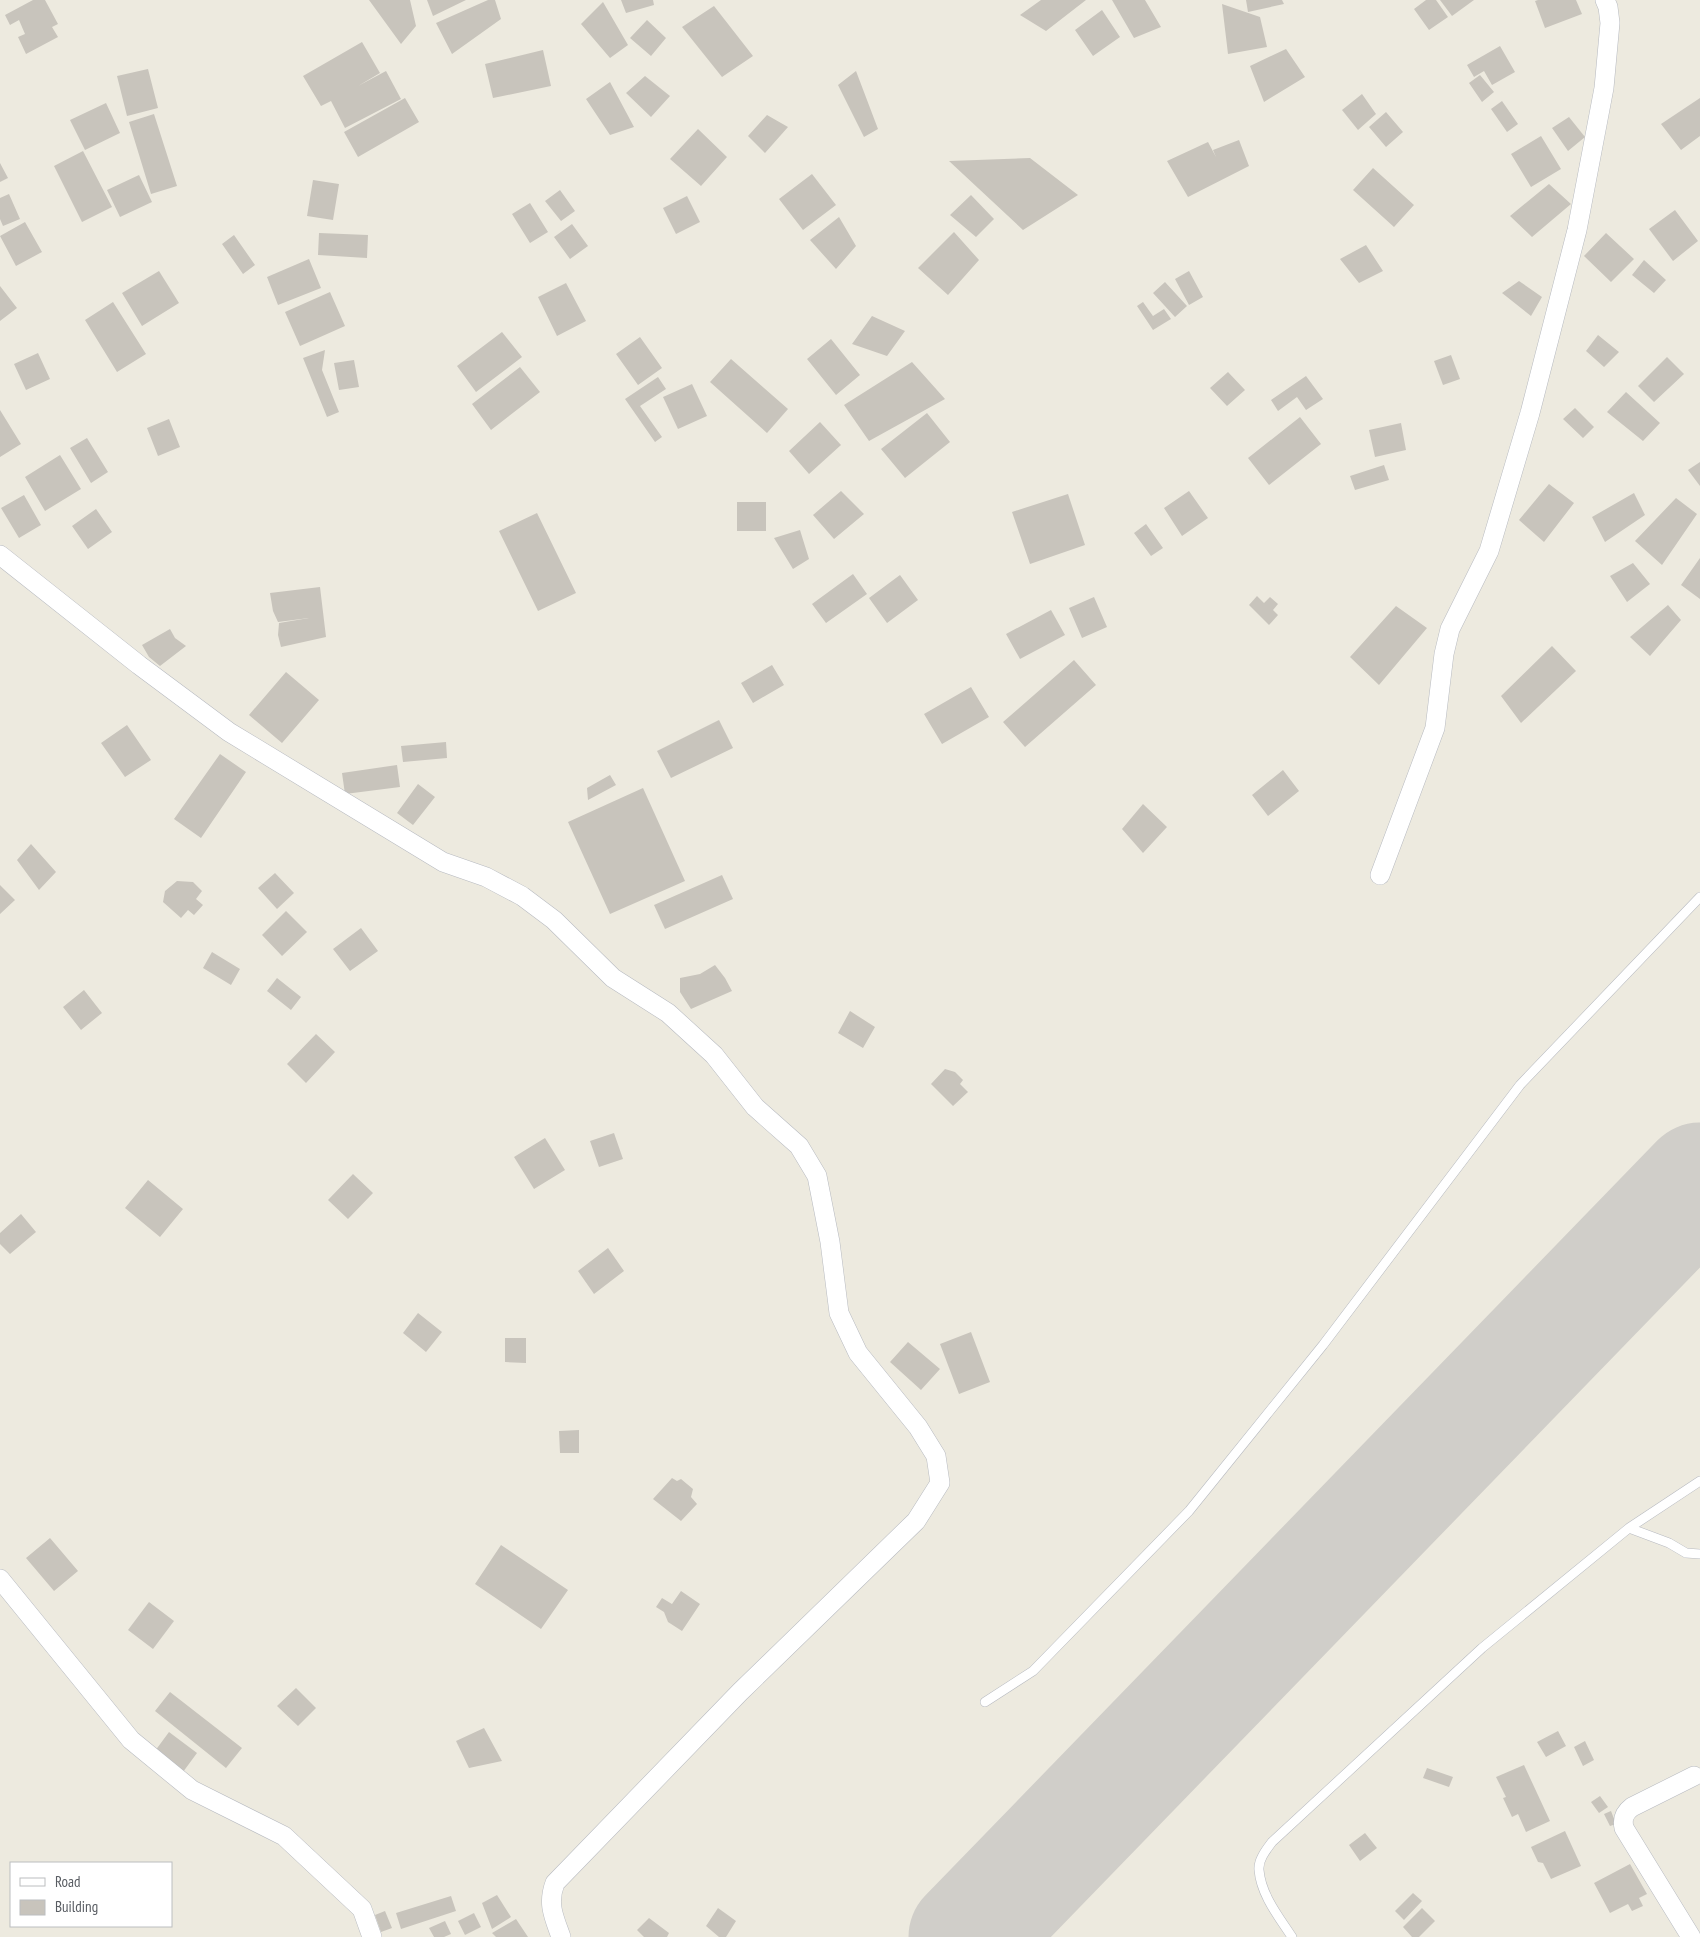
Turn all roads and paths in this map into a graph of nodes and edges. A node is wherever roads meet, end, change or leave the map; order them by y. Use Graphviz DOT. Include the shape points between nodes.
graph roads {
  1 [pos="1605,0"];
  2 [pos="0,555"];
  3 [pos="1380,875"];
  4 [pos="1700,897"];
  5 [pos="1700,1481"];
  6 [pos="1629,1528"];
  7 [pos="1700,1554"];
  8 [pos="0,1578"];
  9 [pos="984,1702"];
  10 [pos="1694,1776"];
  11 [pos="372,1937"];
  12 [pos="561,1937"];
  13 [pos="1292,1937"];
  14 [pos="1691,1937"];
  1 -- 3 [label="street" via="1610,23 1604,88 1578,230 1530,413 1489,551 1450,629 1435,728"];
  2 -- 12 [label="street" via="229,732 443,862 486,877 522,896 554,920 613,978 668,1013 714,1055 755,1106 798,1146 817,1176 839,1313 858,1353 918,1427 936,1456 940,1483 916,1521 740,1692 555,1883 551,1895 552,1911"];
  4 -- 9 [label="lane" via="1520,1085 1323,1345 1189,1512 1033,1671"];
  5 -- 6 [label="lane"];
  6 -- 7 [label="lane" via="1686,1553"];
  6 -- 13 [label="lane" via="1482,1648 1272,1842 1259,1869 1268,1902"];
  8 -- 11 [label="street" via="131,1740 192,1790 284,1836 362,1910"];
  10 -- 14 [label="street" via="1627,1810 1622,1820"];
}
